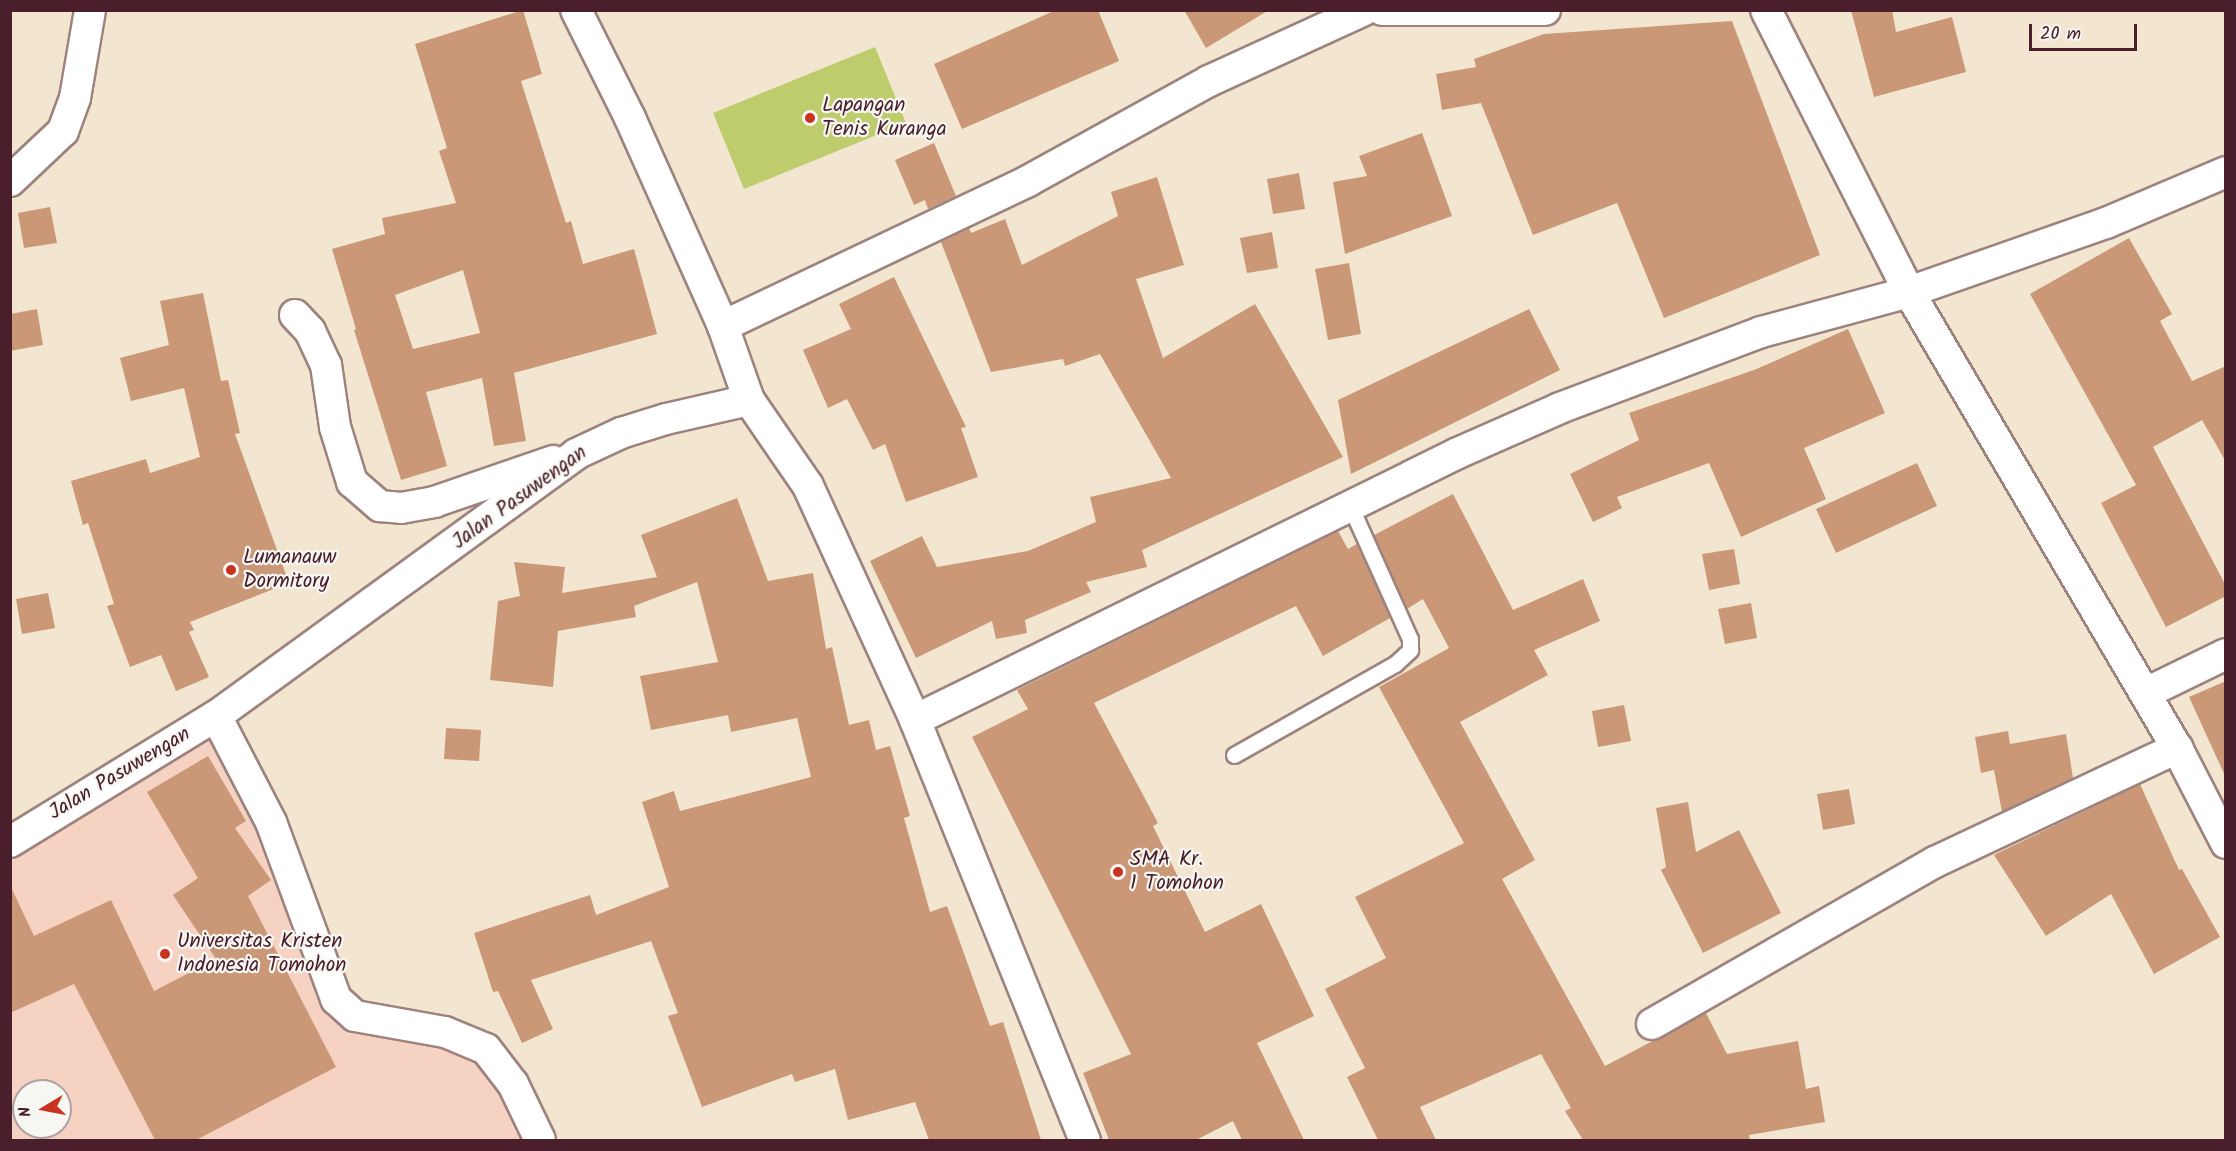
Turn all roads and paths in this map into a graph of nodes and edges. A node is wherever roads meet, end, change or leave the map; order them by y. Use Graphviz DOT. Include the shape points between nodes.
graph roads {
  1 [pos="90,10"];
  2 [pos="576,10"];
  3 [pos="1364,10"];
  4 [pos="1382,10"];
  5 [pos="1545,10"];
  6 [pos="1766,10"];
  7 [pos="2226,172"];
  8 [pos="10,181"];
  9 [pos="1909,292"];
  10 [pos="296,315"];
  11 [pos="723,327"];
  12 [pos="749,400"];
  13 [pos="576,454"];
  14 [pos="1351,508"];
  15 [pos="2226,654"];
  16 [pos="2146,693"];
  17 [pos="216,716"];
  18 [pos="915,720"];
  19 [pos="2177,748"];
  20 [pos="1234,755"];
  21 [pos="10,842"];
  22 [pos="2226,843"];
  23 [pos="1652,1024"];
  24 [pos="540,1140"];
  25 [pos="1085,1140"];
  1 -- 8 [label="street" via="75,98 63,131"];
  2 -- 11 [label="street" via="630,118"];
  3 -- 11 [label="street" via="1209,81 1028,181"];
  4 -- 5 [label="street"];
  6 -- 9 [label="street"];
  7 -- 9 [label="street" via="2106,223"];
  9 -- 14 [label="street" via="1761,332 1560,408 1458,453"];
  9 -- 16 [label="street"];
  10 -- 13 [label="street" via="310,331 326,365 335,427 352,482 380,506 434,502"];
  11 -- 12 [label="street"];
  12 -- 13 [label="street, Jalan Pasuwengan" via="666,418"];
  12 -- 18 [label="street" via="808,486"];
  13 -- 17 [label="street, Jalan Pasuwengan"];
  14 -- 18 [label="street"];
  14 -- 20 [label="lane" via="1410,639 1410,650 1395,664"];
  15 -- 16 [label="street"];
  16 -- 19 [label="street"];
  17 -- 21 [label="street, Jalan Pasuwengan"];
  17 -- 24 [label="street" via="271,822 336,999 355,1017 445,1032 486,1049 513,1084"];
  18 -- 25 [label="street"];
  19 -- 22 [label="street"];
  19 -- 23 [label="street" via="1935,862"];
}
